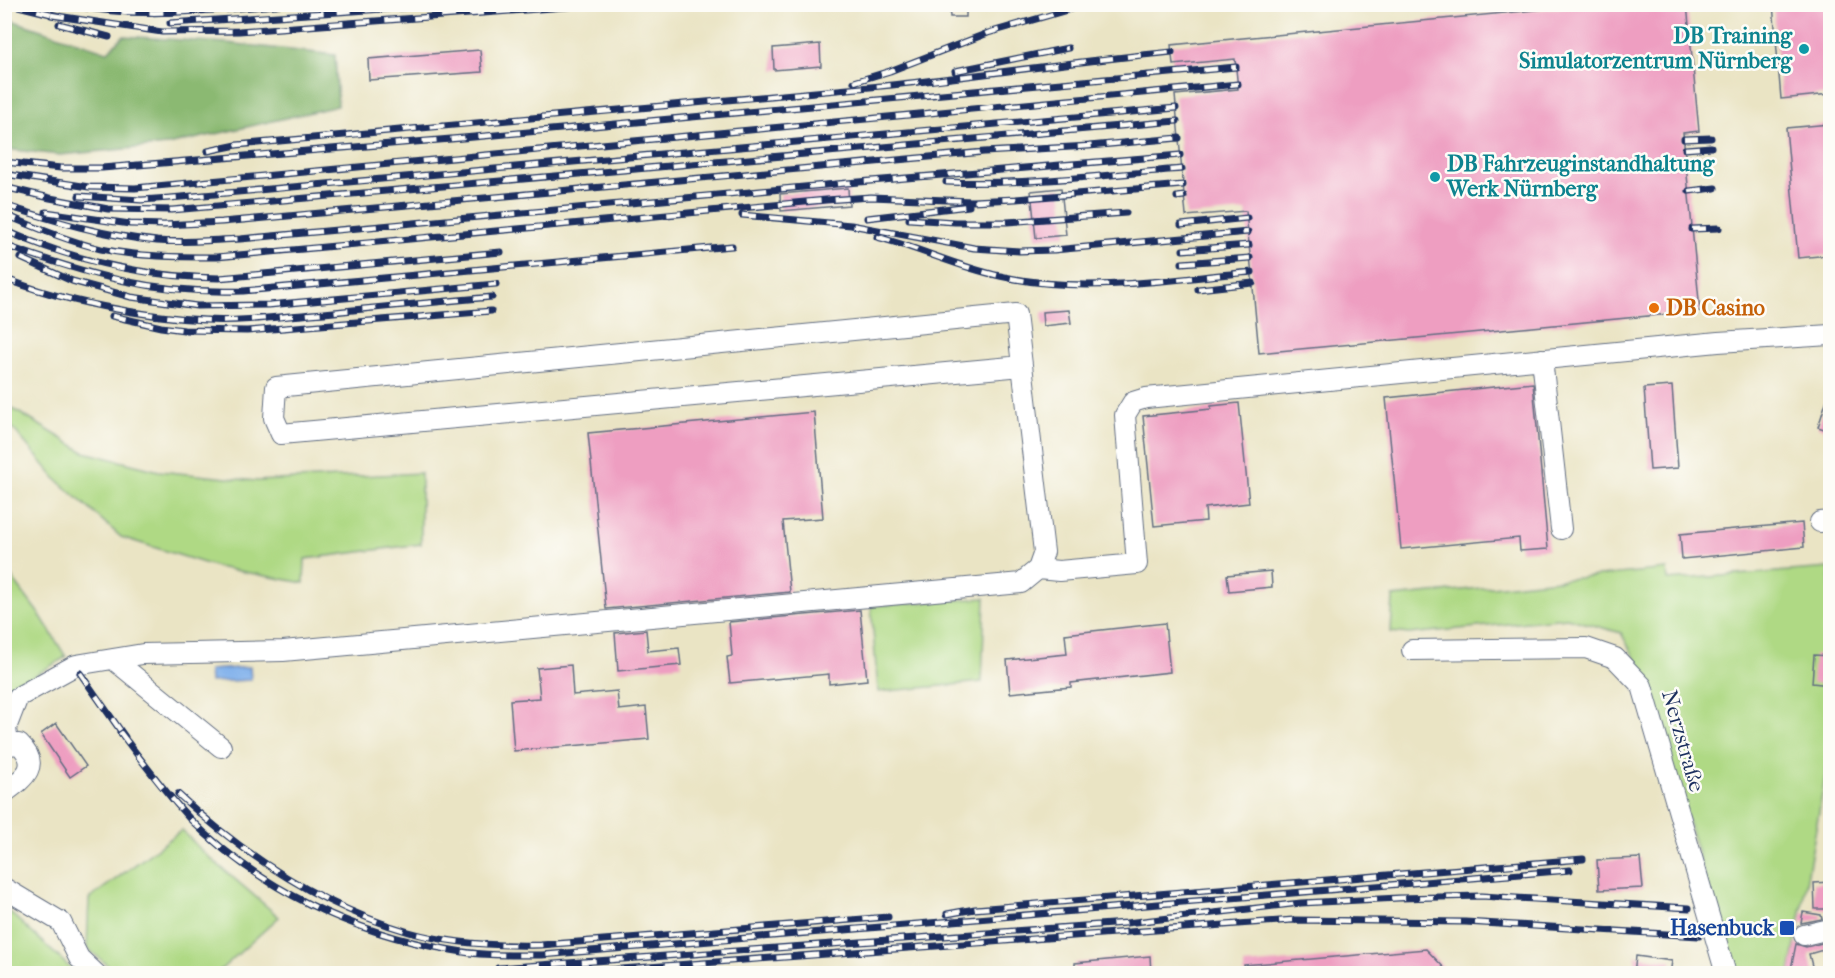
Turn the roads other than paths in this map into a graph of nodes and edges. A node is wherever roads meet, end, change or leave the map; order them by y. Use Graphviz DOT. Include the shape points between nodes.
graph roads {
  1 [pos="1830,335"];
  2 [pos="1542,359"];
  3 [pos="1022,366"];
  4 [pos="1561,529"];
  5 [pos="1038,569"];
  6 [pos="1412,651"];
  7 [pos="113,659"];
  8 [pos="6,747"];
  9 [pos="221,747"];
  10 [pos="4,793"];
  11 [pos="5,888"];
  12 [pos="1830,929"];
  13 [pos="1804,935"];
  14 [pos="96,974"];
  15 [pos="1726,974"];
  1 -- 2 [label="street"];
  2 -- 4 [label="street"];
  2 -- 5 [label="street" via="1133,402 1125,415 1137,564 1059,571"];
  3 -- 3 [label="street" via="281,434 274,418 276,387 1016,314"];
  3 -- 5 [label="street" via="1044,552"];
  5 -- 7 [label="street" via="1020,582 283,651 143,654"];
  6 -- 15 [label="street, Nerzstraße" via="1586,648 1615,658 1642,686"];
  7 -- 8 [label="street" via="76,665 18,697 6,728"];
  7 -- 9 [label="street"];
  8 -- 10 [label="street" via="19,744 31,762 27,775"];
  11 -- 14 [label="street" via="61,922 80,958"];
  12 -- 13 [label="street"];
}
